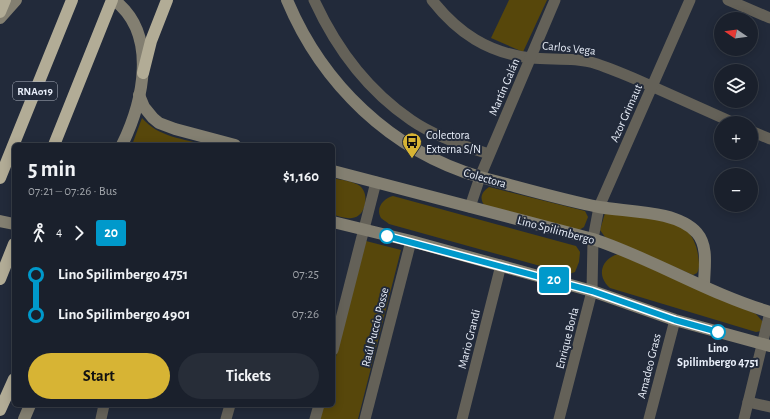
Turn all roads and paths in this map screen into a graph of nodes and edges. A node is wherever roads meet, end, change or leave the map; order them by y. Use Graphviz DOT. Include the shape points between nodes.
graph roads {
  1 [pos="5,0"];
  2 [pos="16,0"];
  3 [pos="113,0"];
  4 [pos="167,0"];
  5 [pos="287,0"];
  6 [pos="314,0"];
  7 [pos="432,0"];
  8 [pos="555,0"];
  9 [pos="690,0"];
  10 [pos="728,0"];
  11 [pos="71,2"];
  12 [pos="0,12"];
  13 [pos="0,18"];
  14 [pos="770,18"];
  15 [pos="531,58"];
  16 [pos="143,73"];
  17 [pos="652,87"];
  18 [pos="139,95"];
  19 [pos="718,116"];
  20 [pos="758,133"];
  21 [pos="770,139"];
  22 [pos="14,143"];
  23 [pos="55,143"];
  24 [pos="123,143"];
  25 [pos="227,143"];
  26 [pos="12,148"];
  27 [pos="489,154"];
  28 [pos="335,172"];
  29 [pos="480,177"];
  30 [pos="0,178"];
  31 [pos="376,182"];
  32 [pos="470,207"];
  33 [pos="599,207"];
  34 [pos="0,221"];
  35 [pos="335,223"];
  36 [pos="12,224"];
  37 [pos="364,230"];
  38 [pos="593,239"];
  39 [pos="411,241"];
  40 [pos="12,249"];
  41 [pos="501,265"];
  42 [pos="0,279"];
  43 [pos="704,286"];
  44 [pos="592,291"];
  45 [pos="770,312"];
  46 [pos="675,320"];
  47 [pos="335,342"];
  48 [pos="766,345"];
  49 [pos="12,383"];
  50 [pos="748,402"];
  51 [pos="29,407"];
  52 [pos="104,407"];
  53 [pos="229,407"];
  54 [pos="318,407"];
  55 [pos="770,407"];
  56 [pos="0,410"];
  57 [pos="24,419"];
  58 [pos="101,419"];
  59 [pos="226,419"];
  60 [pos="315,419"];
  61 [pos="365,419"];
  62 [pos="462,419"];
  63 [pos="559,419"];
  64 [pos="649,419"];
  65 [pos="744,419"];
  1 -- 12 [label="highway"];
  2 -- 13 [label="main road"];
  3 -- 16 [label="main road" via="128,14 137,31 142,51"];
  3 -- 23 [label="highway, RNA019"];
  4 -- 16 [label="highway" via="151,41"];
  5 -- 29 [label="main road, Colectora" via="316,55 338,85 362,110 416,150 465,173"];
  6 -- 27 [label="street" via="348,59 388,102 412,121 437,134"];
  7 -- 15 [label="street, Carlos Vega" via="460,30 475,40 498,51"];
  8 -- 15 [label="street, Martín Galán"];
  9 -- 17 [label="street, Azor Grimaut"];
  10 -- 14 [label="street"];
  11 -- 22 [label="highway, RNA019"];
  15 -- 17 [label="street, Carlos Vega" via="564,58 596,63"];
  15 -- 27 [label="street, Martín Galán"];
  16 -- 18 [label="main road"];
  17 -- 19 [label="street, Carlos Vega"];
  17 -- 33 [label="street, Azor Grimaut"];
  18 -- 24 [label="main road"];
  18 -- 25 [label="main road" via="144,107 159,123 175,130"];
  20 -- 21 [label="street"];
  26 -- 30 [label="highway, RNA019"];
  27 -- 29 [label="street, Martín Galán"];
  28 -- 31 [label="main road, Lino Spilimbergo"];
  29 -- 32 [label="street, Martín Galán"];
  29 -- 33 [label="main road, Colectora"];
  31 -- 32 [label="main road, Lino Spilimbergo"];
  31 -- 37 [label="street"];
  32 -- 38 [label="main road, Lino Spilimbergo"];
  33 -- 38 [label="street, Azor Grimaut"];
  33 -- 43 [label="main road, Colectora" via="648,213 676,219 686,224 703,242"];
  34 -- 36 [label="main road"];
  35 -- 37 [label="main road"];
  37 -- 39 [label="main road"];
  37 -- 47 [label="street"];
  38 -- 43 [label="main road, Lino Spilimbergo" via="620,248"];
  38 -- 44 [label="street, Enrique Borla"];
  39 -- 41 [label="main road"];
  39 -- 61 [label="street, Raúl Puccio Posse"];
  40 -- 42 [label="highway"];
  41 -- 44 [label="main road"];
  41 -- 62 [label="street, Mario Grandi"];
  43 -- 45 [label="main road, Lino Spilimbergo"];
  44 -- 46 [label="main road"];
  44 -- 63 [label="street, Enrique Borla"];
  45 -- 48 [label="street"];
  46 -- 48 [label="main road"];
  46 -- 64 [label="street, Amadeo Grass"];
  48 -- 50 [label="street"];
  49 -- 56 [label="highway"];
  50 -- 55 [label="street"];
  50 -- 65 [label="street"];
  51 -- 57 [label="main road"];
  52 -- 58 [label="street"];
  53 -- 59 [label="street"];
  54 -- 60 [label="street"];
}
